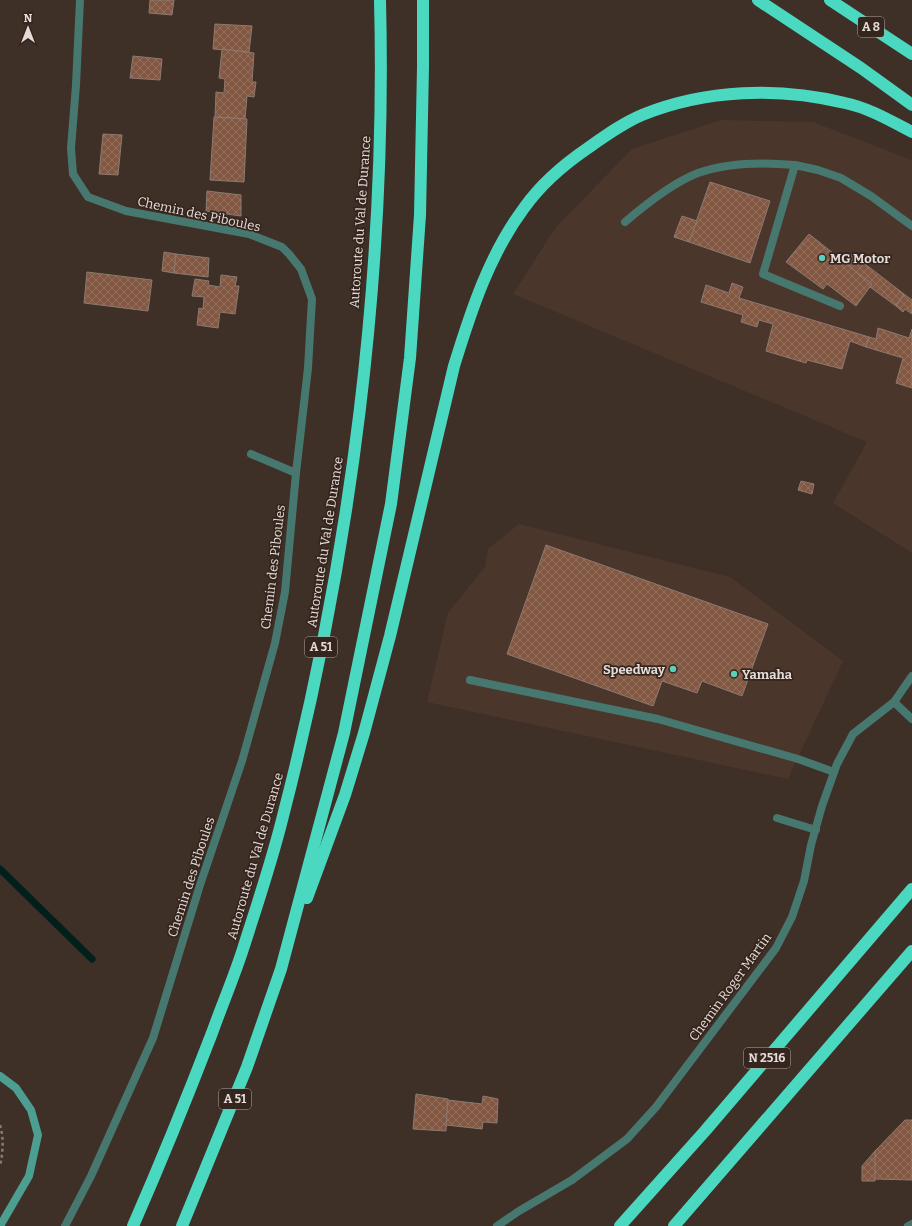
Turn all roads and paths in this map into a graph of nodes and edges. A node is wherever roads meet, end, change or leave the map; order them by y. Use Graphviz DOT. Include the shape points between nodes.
graph roads {
  1 [pos="80,0"];
  2 [pos="376,0"];
  3 [pos="380,0"];
  4 [pos="423,0"];
  5 [pos="758,0"];
  6 [pos="830,0"];
  7 [pos="380,40"];
  8 [pos="912,54"];
  9 [pos="912,105"];
  10 [pos="912,132"];
  11 [pos="795,165"];
  12 [pos="625,222"];
  13 [pos="912,226"];
  14 [pos="840,306"];
  15 [pos="251,454"];
  16 [pos="296,473"];
  17 [pos="912,676"];
  18 [pos="470,680"];
  19 [pos="894,702"];
  20 [pos="912,719"];
  21 [pos="834,772"];
  22 [pos="777,818"];
  23 [pos="816,830"];
  24 [pos="912,889"];
  25 [pos="912,951"];
  26 [pos="281,969"];
  27 [pos="0,1076"];
  28 [pos="0,1125"];
  29 [pos="0,1166"];
  30 [pos="912,1224"];
  31 [pos="0,1226"];
  32 [pos="65,1226"];
  33 [pos="133,1226"];
  34 [pos="182,1226"];
  35 [pos="497,1226"];
  36 [pos="620,1226"];
  37 [pos="674,1226"];
  38 [pos="908,1226"];
  1 -- 16 [label="street, Chemin des Piboules" via="71,148 73,174 88,197 126,211 249,234 282,247 300,269 312,299 308,368"];
  2 -- 7 [label="highway"];
  3 -- 7 [label="highway, Autoroute du Val de Durance / A 51"];
  4 -- 26 [label="highway, A 51" via="420,215 410,358 391,504 344,733"];
  5 -- 9 [label="highway"];
  6 -- 8 [label="highway, A 8"];
  7 -- 33 [label="highway, Autoroute du Val de Durance / A 51" via="380,124 373,262 360,406 341,540 315,679 283,818 242,953 196,1076"];
  10 -- 26 [label="highway" via="853,105 814,96 761,92 703,97 670,105 641,116 607,134 546,180 524,208 502,241 467,325 454,366 390,636 364,733 345,795"];
  11 -- 12 [label="street" via="740,164 697,174 645,204"];
  11 -- 13 [label="street" via="841,178"];
  11 -- 14 [label="street" via="763,274"];
  15 -- 16 [label="street"];
  16 -- 32 [label="street, Chemin des Piboules" via="281,614 242,761 200,885 153,1038 91,1176"];
  17 -- 19 [label="street, Chemin Roger Martin"];
  18 -- 21 [label="street" via="658,719 798,759"];
  19 -- 20 [label="street"];
  19 -- 21 [label="street, Chemin Roger Martin" via="853,734"];
  21 -- 23 [label="street, Chemin Roger Martin"];
  22 -- 23 [label="street"];
  23 -- 35 [label="street, Chemin Roger Martin" via="792,917 776,948 656,1107 627,1139 572,1180"];
  24 -- 36 [label="highway, N 2516"];
  25 -- 37 [label="highway, N 2516"];
  26 -- 34 [label="highway, A 51" via="247,1067"];
  27 -- 31 [label="street" via="16,1088 31,1110 38,1135 29,1176"];
  28 -- 29 [label="path" via="3,1154"];
  30 -- 38 [label="street"];
}
